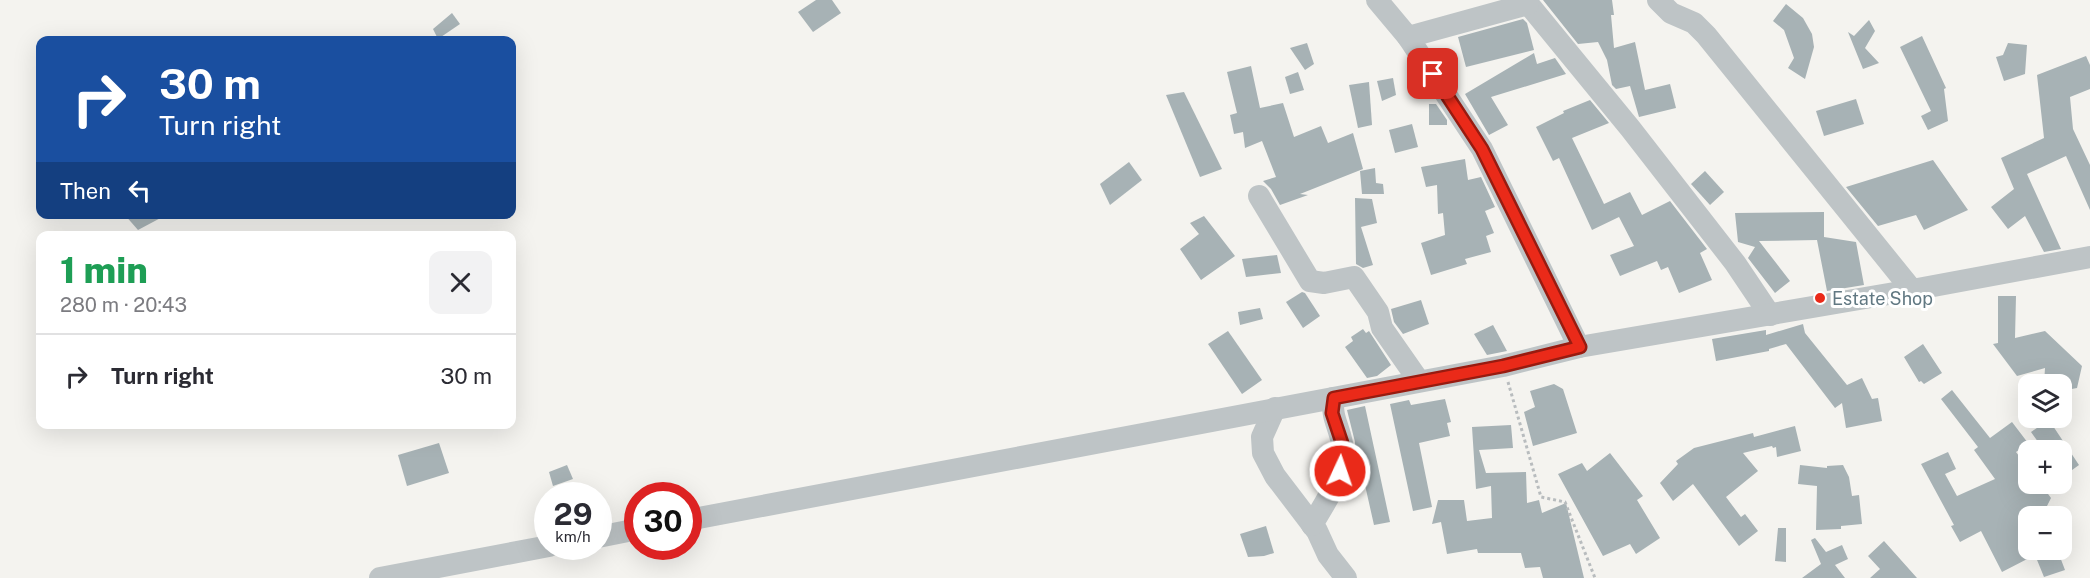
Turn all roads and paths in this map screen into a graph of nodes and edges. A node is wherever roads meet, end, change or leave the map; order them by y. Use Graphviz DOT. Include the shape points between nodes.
graph roads {
  1 [pos="1377,0"];
  2 [pos="1658,0"];
  3 [pos="1526,2"];
  4 [pos="1408,37"];
  5 [pos="1259,196"];
  6 [pos="2090,256"];
  7 [pos="1912,290"];
  8 [pos="1770,315"];
  9 [pos="1580,347"];
  10 [pos="1503,366"];
  11 [pos="1419,381"];
  12 [pos="1334,398"];
  13 [pos="1275,408"];
  14 [pos="702,517"];
  15 [pos="1312,525"];
  16 [pos="534,549"];
  17 [pos="380,578"];
  18 [pos="1346,578"];
  19 [pos="1594,578"];
  1 -- 4 [label="street"];
  2 -- 7 [label="street" via="1671,13 1694,23 1707,35"];
  3 -- 4 [label="street"];
  3 -- 8 [label="street" via="1735,262"];
  4 -- 9 [label="street" via="1482,149"];
  5 -- 11 [label="street" via="1310,280 1324,283 1354,277 1378,312 1382,328"];
  6 -- 7 [label="street"];
  7 -- 8 [label="street"];
  8 -- 9 [label="street"];
  9 -- 10 [label="street"];
  10 -- 11 [label="street"];
  10 -- 19 [label="path" via="1541,497 1565,502"];
  11 -- 12 [label="street"];
  12 -- 13 [label="street"];
  12 -- 15 [label="street" via="1332,413 1342,443 1340,471"];
  13 -- 14 [label="street"];
  13 -- 15 [label="street" via="1262,437 1263,453 1275,476"];
  15 -- 18 [label="street"];
  16 -- 17 [label="street"];
}
